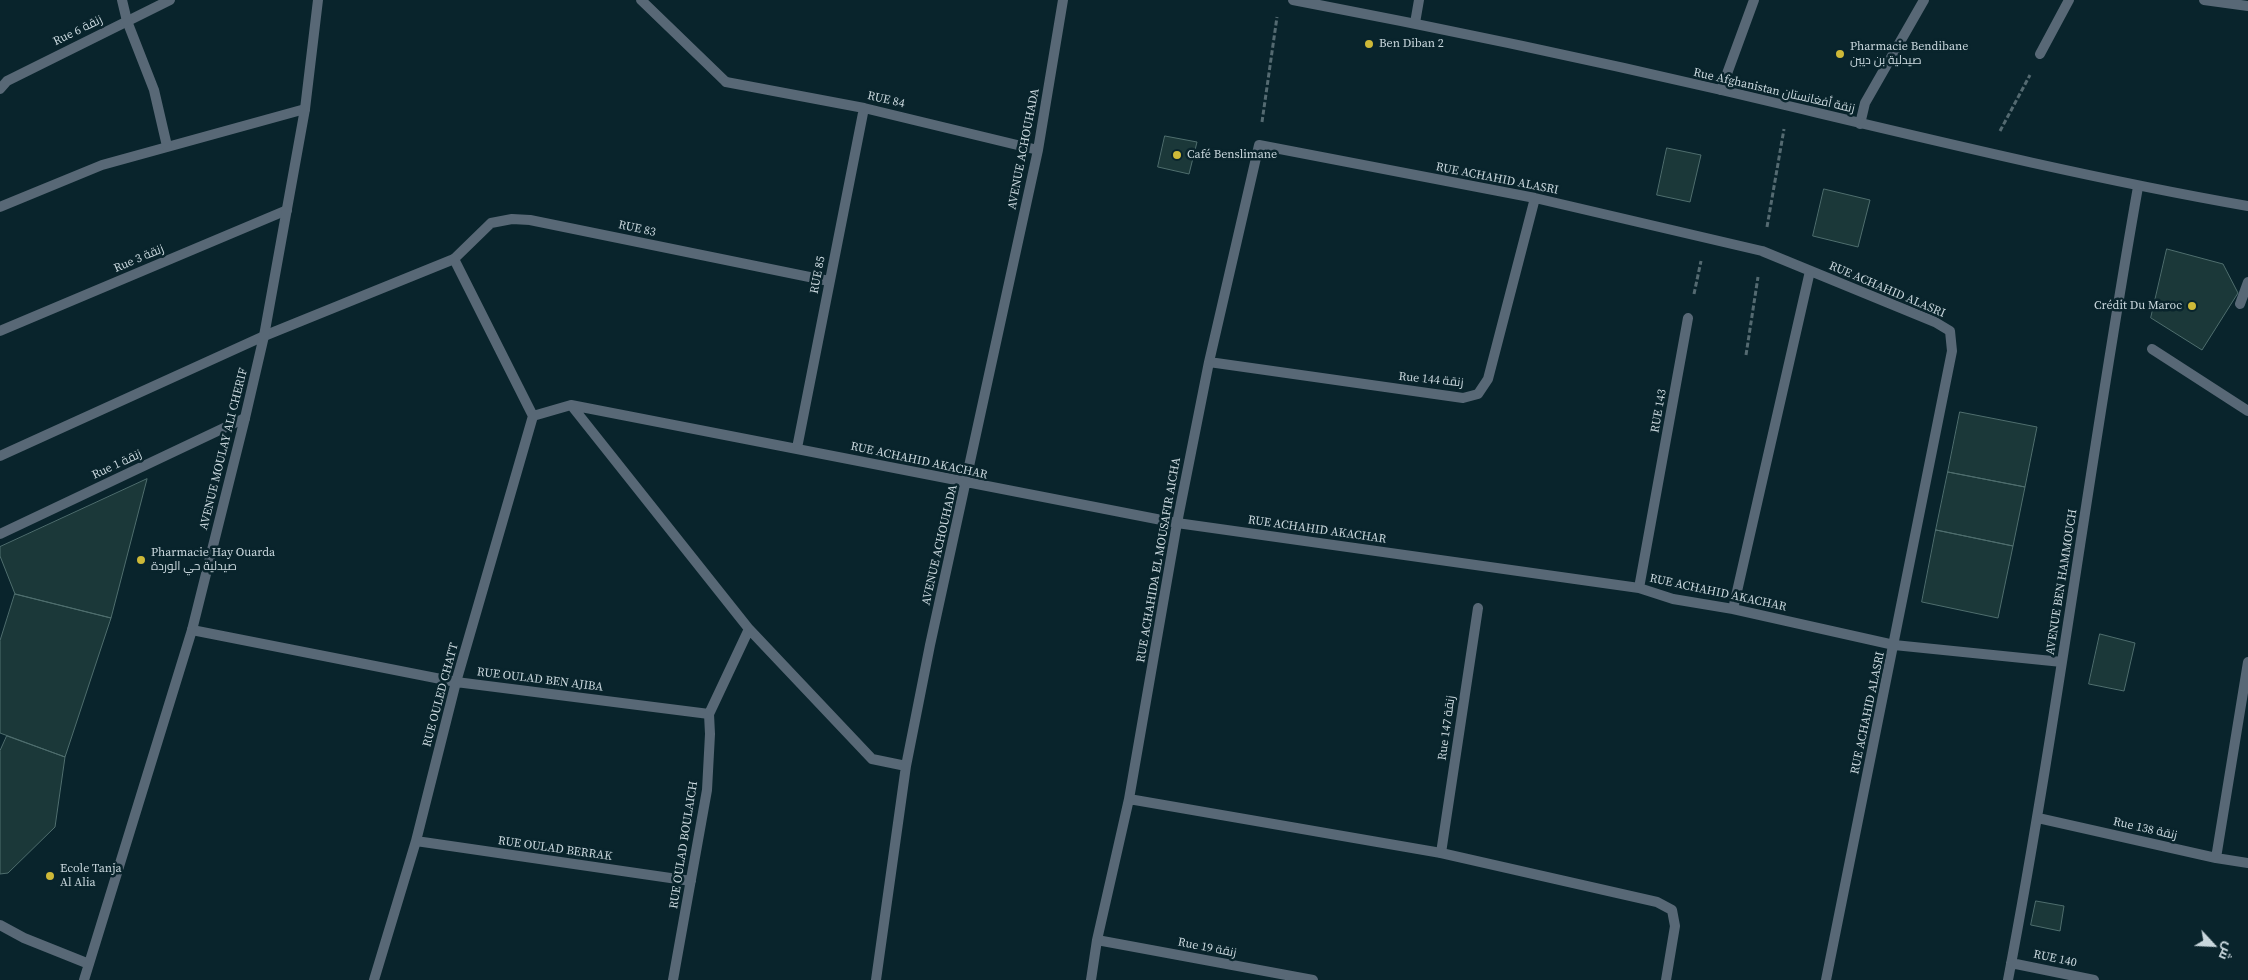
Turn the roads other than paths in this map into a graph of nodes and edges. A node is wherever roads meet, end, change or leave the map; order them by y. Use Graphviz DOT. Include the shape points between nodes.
graph roads {
  1 [pos="122,0"];
  2 [pos="170,0"];
  3 [pos="318,0"];
  4 [pos="640,0"];
  5 [pos="1063,0"];
  6 [pos="1293,0"];
  7 [pos="1419,0"];
  8 [pos="1754,0"];
  9 [pos="1924,0"];
  10 [pos="2069,0"];
  11 [pos="2204,0"];
  12 [pos="2228,2"];
  13 [pos="2248,6"];
  14 [pos="127,21"];
  15 [pos="1415,23"];
  16 [pos="2040,54"];
  17 [pos="0,89"];
  18 [pos="1721,90"];
  19 [pos="864,108"];
  20 [pos="305,109"];
  21 [pos="1860,124"];
  22 [pos="1259,145"];
  23 [pos="167,146"];
  24 [pos="1038,150"];
  25 [pos="2138,187"];
  26 [pos="1535,198"];
  27 [pos="2248,206"];
  28 [pos="0,207"];
  29 [pos="287,210"];
  30 [pos="454,259"];
  31 [pos="1810,271"];
  32 [pos="829,281"];
  33 [pos="2248,282"];
  34 [pos="2240,304"];
  35 [pos="1688,318"];
  36 [pos="0,331"];
  37 [pos="264,336"];
  38 [pos="2152,349"];
  39 [pos="1209,362"];
  40 [pos="571,405"];
  41 [pos="2248,411"];
  42 [pos="533,416"];
  43 [pos="245,418"];
  44 [pos="798,448"];
  45 [pos="0,456"];
  46 [pos="967,484"];
  47 [pos="1176,523"];
  48 [pos="0,534"];
  49 [pos="1639,588"];
  50 [pos="1478,608"];
  51 [pos="1733,609"];
  52 [pos="192,630"];
  53 [pos="749,630"];
  54 [pos="1894,645"];
  55 [pos="2062,662"];
  56 [pos="2248,662"];
  57 [pos="456,682"];
  58 [pos="709,714"];
  59 [pos="2243,717"];
  60 [pos="906,766"];
  61 [pos="1129,799"];
  62 [pos="2038,818"];
  63 [pos="416,841"];
  64 [pos="1441,853"];
  65 [pos="2216,858"];
  66 [pos="2248,862"];
  67 [pos="691,881"];
  68 [pos="0,925"];
  69 [pos="1097,940"];
  70 [pos="2012,963"];
  71 [pos="89,964"];
  72 [pos="84,980"];
  73 [pos="374,980"];
  74 [pos="673,980"];
  75 [pos="876,980"];
  76 [pos="1091,980"];
  77 [pos="1313,980"];
  78 [pos="1666,980"];
  79 [pos="1826,980"];
  80 [pos="2008,980"];
  81 [pos="2094,980"];
  1 -- 14 [label="street"];
  2 -- 14 [label="street, Rue 6 زنقة"];
  3 -- 20 [label="street, AVENUE MOULAY ALI CHERIF"];
  4 -- 19 [label="street, RUE 84" via="726,82"];
  5 -- 24 [label="street, AVENUE ACHOUHADA"];
  6 -- 15 [label="street, Rue Afghanistan زنقة أفغانستان"];
  7 -- 15 [label="street"];
  8 -- 18 [label="street"];
  9 -- 21 [label="street" via="1865,103"];
  10 -- 16 [label="street"];
  11 -- 12 [label="street"];
  12 -- 13 [label="street"];
  14 -- 17 [label="street, Rue 6 زنقة" via="7,81"];
  14 -- 23 [label="street" via="154,90"];
  15 -- 18 [label="street, Rue Afghanistan زنقة أفغانستان"];
  18 -- 21 [label="street, Rue Afghanistan زنقة أفغانستان"];
  19 -- 24 [label="street, RUE 84"];
  19 -- 32 [label="street, RUE 85"];
  20 -- 23 [label="street"];
  20 -- 29 [label="street, AVENUE MOULAY ALI CHERIF"];
  21 -- 25 [label="street, Rue Afghanistan زنقة أفغانستان"];
  22 -- 26 [label="street, RUE ACHAHID ALASRI"];
  22 -- 39 [label="street, RUE ACHAHIDA EL MOUSAFIR AICHA"];
  23 -- 28 [label="street" via="102,164"];
  24 -- 46 [label="street, AVENUE ACHOUHADA"];
  25 -- 27 [label="street, Rue Afghanistan زنقة أفغانستان"];
  25 -- 55 [label="street, AVENUE BEN HAMMOUCH" via="2113,324"];
  26 -- 31 [label="street, RUE ACHAHID ALASRI" via="1762,251"];
  26 -- 39 [label="street, Rue 144 زنقة" via="1488,379 1478,394 1462,398"];
  29 -- 36 [label="street, Rue 3 زنقة"];
  29 -- 37 [label="street, AVENUE MOULAY ALI CHERIF"];
  30 -- 32 [label="street, RUE 83" via="491,223 512,219"];
  30 -- 37 [label="street"];
  30 -- 42 [label="street"];
  31 -- 51 [label="street"];
  31 -- 54 [label="street, RUE ACHAHID ALASRI" via="1950,331 1952,351"];
  32 -- 44 [label="street, RUE 85"];
  33 -- 34 [label="street"];
  35 -- 49 [label="street, RUE 143"];
  37 -- 43 [label="street, AVENUE MOULAY ALI CHERIF"];
  37 -- 45 [label="street"];
  38 -- 41 [label="street"];
  39 -- 47 [label="street, RUE ACHAHIDA EL MOUSAFIR AICHA"];
  40 -- 42 [label="street, RUE ACHAHID AKACHAR"];
  40 -- 44 [label="street, RUE ACHAHID AKACHAR"];
  40 -- 53 [label="street"];
  42 -- 57 [label="street, RUE OULED CHATT"];
  43 -- 48 [label="street, Rue 1 زنقة"];
  43 -- 52 [label="street, AVENUE MOULAY ALI CHERIF"];
  44 -- 46 [label="street, RUE ACHAHID AKACHAR"];
  46 -- 47 [label="street, RUE ACHAHID AKACHAR"];
  46 -- 60 [label="street, AVENUE ACHOUHADA"];
  47 -- 49 [label="street, RUE ACHAHID AKACHAR"];
  47 -- 61 [label="street, RUE ACHAHIDA EL MOUSAFIR AICHA"];
  49 -- 51 [label="street, RUE ACHAHID AKACHAR"];
  50 -- 64 [label="street, Rue 147 زنقة"];
  51 -- 54 [label="street, RUE ACHAHID AKACHAR"];
  52 -- 57 [label="street, RUE OULAD BEN AJIBA"];
  52 -- 71 [label="street, AVENUE MOULAY ALI CHERIF"];
  53 -- 58 [label="street"];
  53 -- 60 [label="street" via="872,758"];
  54 -- 55 [label="street, RUE ACHAHID AKACHAR"];
  54 -- 79 [label="street, RUE ACHAHID ALASRI"];
  55 -- 62 [label="street, AVENUE BEN HAMMOUCH"];
  56 -- 59 [label="street"];
  57 -- 58 [label="street, RUE OULAD BEN AJIBA"];
  57 -- 63 [label="street, RUE OULED CHATT"];
  58 -- 67 [label="street, RUE OULAD BOULAICH" via="707,790"];
  59 -- 65 [label="street"];
  60 -- 75 [label="street, AVENUE ACHOUHADA"];
  61 -- 64 [label="street"];
  61 -- 69 [label="street, RUE ACHAHIDA EL MOUSAFIR AICHA"];
  62 -- 65 [label="street, Rue 138 زنقة"];
  62 -- 70 [label="street, AVENUE BEN HAMMOUCH"];
  63 -- 67 [label="street, RUE OULAD BERRAK"];
  63 -- 73 [label="street, RUE OULED CHATT"];
  64 -- 78 [label="street" via="1657,902 1672,910 1675,926"];
  65 -- 66 [label="street, Rue 138 زنقة"];
  67 -- 74 [label="street, RUE OULAD BOULAICH"];
  68 -- 71 [label="street"];
  69 -- 76 [label="street, RUE ACHAHIDA EL MOUSAFIR AICHA"];
  69 -- 77 [label="street, Rue 19 زنقة"];
  70 -- 80 [label="street, AVENUE BEN HAMMOUCH"];
  70 -- 81 [label="street, RUE 140"];
  71 -- 72 [label="street, AVENUE MOULAY ALI CHERIF"];
}
